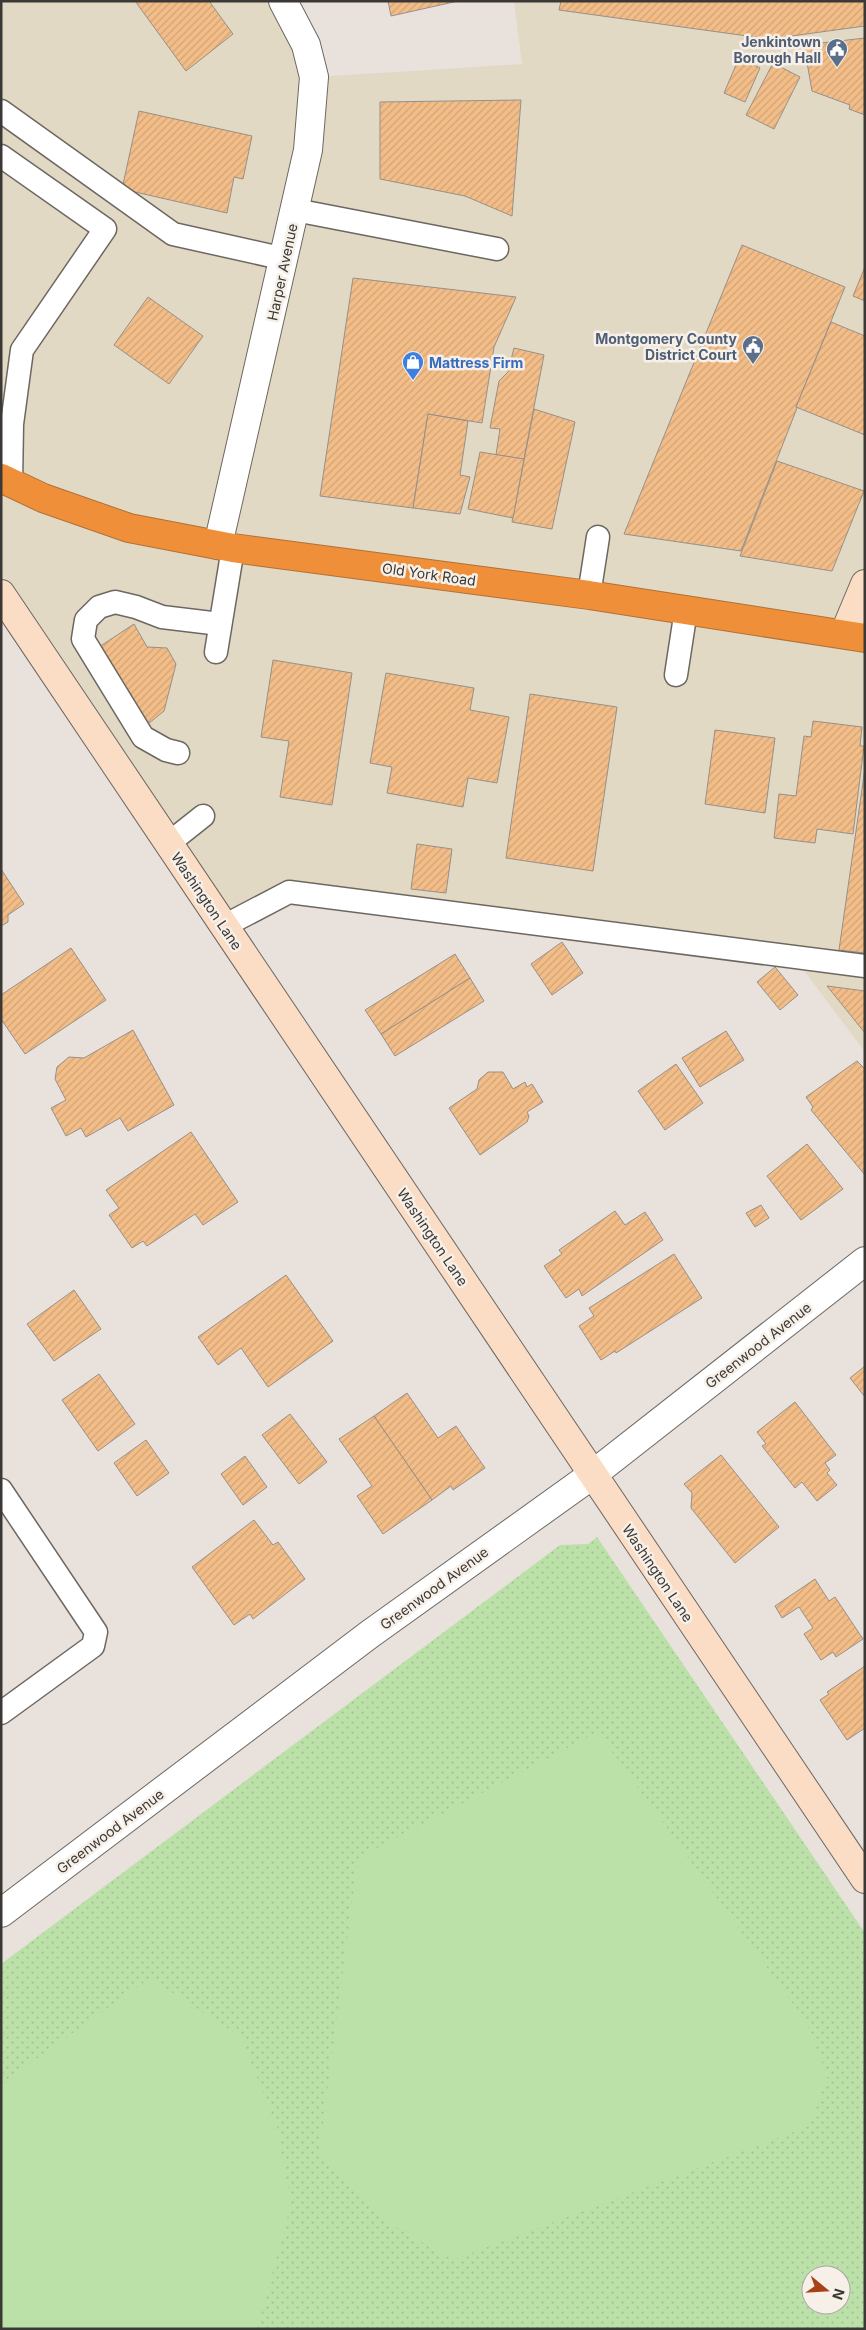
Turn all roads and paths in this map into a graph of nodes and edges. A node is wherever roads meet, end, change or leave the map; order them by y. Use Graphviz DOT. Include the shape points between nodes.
graph roads {
  1 [pos="283,1"];
  2 [pos="1,111"];
  3 [pos="1,156"];
  4 [pos="295,210"];
  5 [pos="497,249"];
  6 [pos="285,259"];
  7 [pos="6,480"];
  8 [pos="598,536"];
  9 [pos="225,546"];
  10 [pos="865,584"];
  11 [pos="1,594"];
  12 [pos="589,596"];
  13 [pos="686,610"];
  14 [pos="220,624"];
  15 [pos="854,636"];
  16 [pos="216,652"];
  17 [pos="676,675"];
  18 [pos="178,753"];
  19 [pos="203,816"];
  20 [pos="169,843"];
  21 [pos="224,926"];
  22 [pos="865,966"];
  23 [pos="865,1261"];
  24 [pos="592,1475"];
  25 [pos="1,1490"];
  26 [pos="1,1713"];
  27 [pos="865,1880"];
  28 [pos="1,1913"];
  1 -- 4 [label="street, Harper Avenue" via="306,46 314,76 308,150"];
  2 -- 6 [label="lane" via="173,234"];
  3 -- 7 [label="lane" via="104,229 22,350"];
  4 -- 5 [label="lane"];
  4 -- 6 [label="street, Harper Avenue"];
  6 -- 9 [label="street, Harper Avenue"];
  7 -- 9 [label="highway, Old York Road" via="43,498 129,528"];
  8 -- 12 [label="lane"];
  9 -- 12 [label="highway, Old York Road"];
  9 -- 14 [label="lane"];
  10 -- 15 [label="main road"];
  11 -- 20 [label="main road, Washington Lane"];
  12 -- 13 [label="highway, Old York Road"];
  13 -- 15 [label="highway, Old York Road"];
  13 -- 17 [label="lane"];
  14 -- 16 [label="lane"];
  14 -- 18 [label="lane" via="162,617 115,602 99,607 86,620 83,640 143,736 166,750"];
  19 -- 20 [label="lane"];
  20 -- 21 [label="main road, Washington Lane"];
  21 -- 22 [label="lane" via="289,892 794,950"];
  21 -- 24 [label="main road, Washington Lane"];
  23 -- 24 [label="street, Greenwood Avenue"];
  24 -- 27 [label="main road, Washington Lane"];
  24 -- 28 [label="street, Greenwood Avenue" via="370,1634"];
  25 -- 26 [label="lane" via="96,1632 93,1646"];
}
